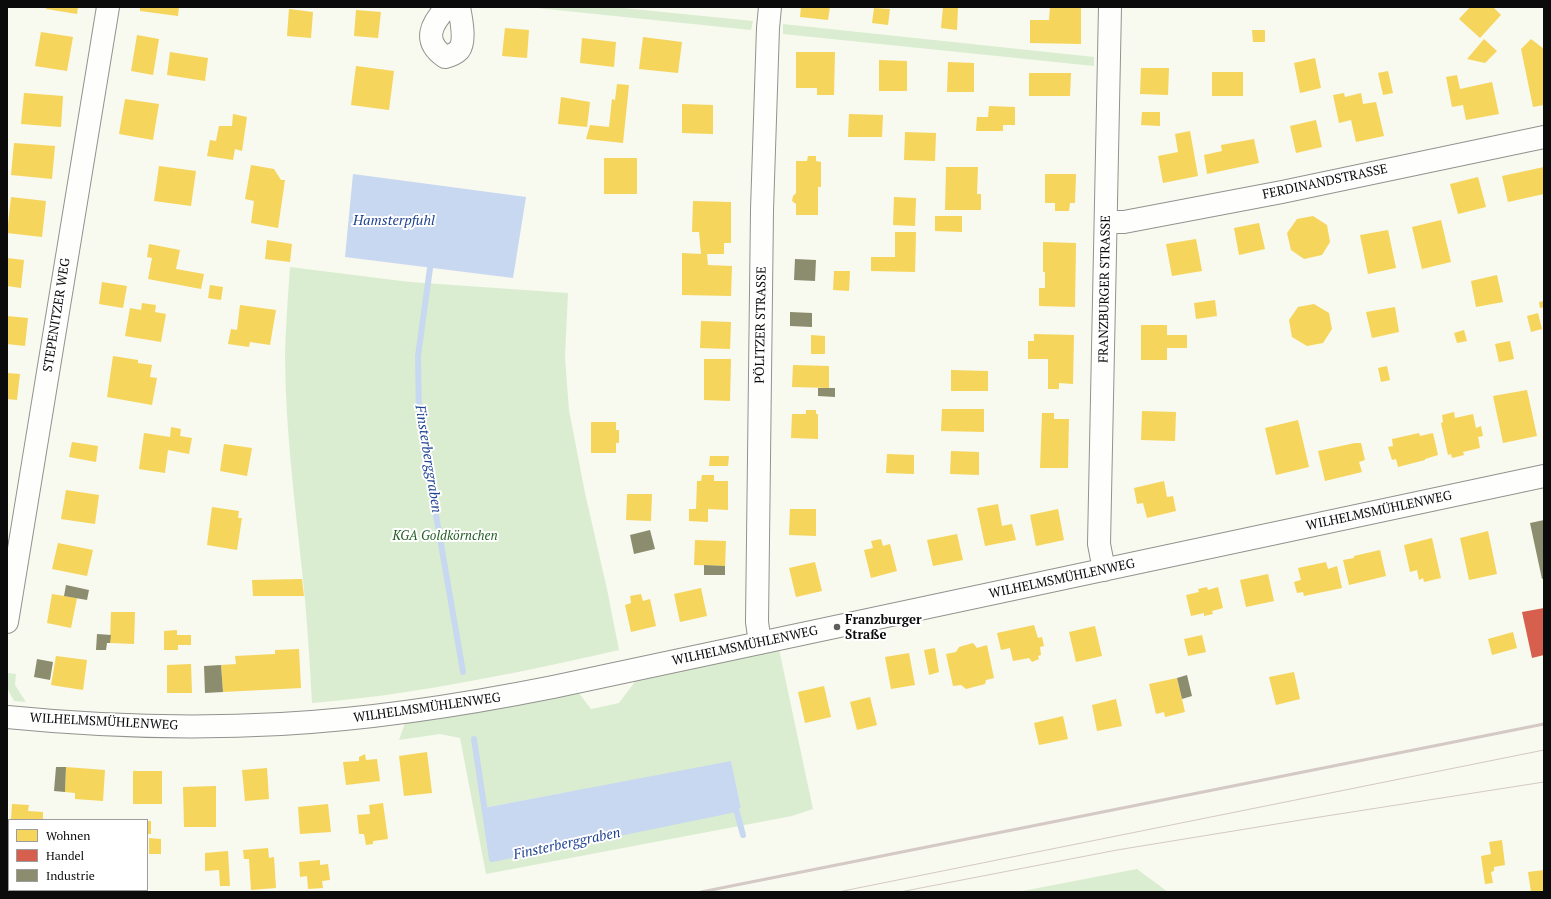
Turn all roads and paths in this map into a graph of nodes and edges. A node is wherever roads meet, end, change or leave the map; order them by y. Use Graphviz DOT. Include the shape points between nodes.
graph roads {
  1 [pos="108,7"];
  2 [pos="447,7"];
  3 [pos="459,7"];
  4 [pos="770,7"];
  5 [pos="1110,7"];
  6 [pos="1544,137"];
  7 [pos="1106,222"];
  8 [pos="1544,476"];
  9 [pos="1104,570"];
  10 [pos="7,622"];
  11 [pos="760,643"];
  12 [pos="7,717"];
  1 -- 10 [label="street, STEPENITZER WEG"];
  2 -- 3 [label="street" via="438,16 432,27 431,36 433,46 444,57 459,50 462,43"];
  4 -- 11 [label="street, PÖLITZER STRASSE" via="762,210 757,622"];
  5 -- 7 [label="street, FRANZBURGER STRASSE"];
  6 -- 7 [label="street, FERDINANDSTRASSE" via="1282,192 1124,222"];
  7 -- 9 [label="street, FRANZBURGER STRASSE" via="1099,544"];
  8 -- 9 [label="street, WILHELMSMÜHLENWEG"];
  9 -- 11 [label="street, WILHELMSMÜHLENWEG"];
  11 -- 12 [label="street, WILHELMSMÜHLENWEG" via="499,698 352,719 198,726 65,723"];
}
